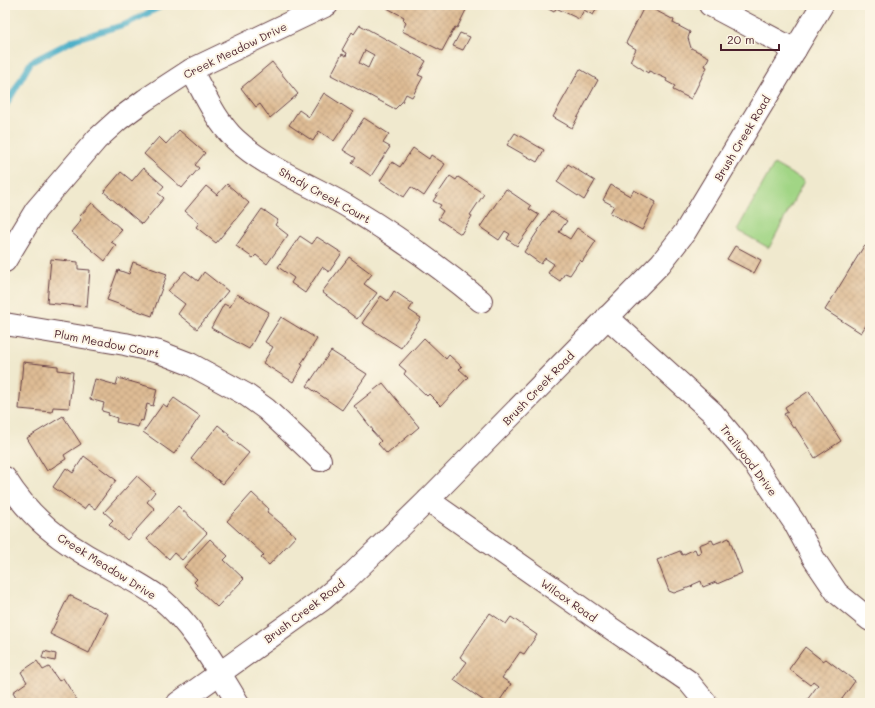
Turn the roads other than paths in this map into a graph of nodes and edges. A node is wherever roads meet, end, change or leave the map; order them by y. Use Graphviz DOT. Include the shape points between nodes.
graph roads {
  1 [pos="327,5"];
  2 [pos="710,5"];
  3 [pos="822,5"];
  4 [pos="794,50"];
  5 [pos="191,70"];
  6 [pos="5,261"];
  7 [pos="481,301"];
  8 [pos="607,317"];
  9 [pos="5,324"];
  10 [pos="320,460"];
  11 [pos="5,478"];
  12 [pos="428,500"];
  13 [pos="870,620"];
  14 [pos="220,674"];
  15 [pos="178,703"];
  16 [pos="238,703"];
  17 [pos="706,703"];
  1 -- 5 [label="street, Creek Meadow Drive"];
  2 -- 4 [label="street"];
  3 -- 4 [label="street, Brush Creek Road"];
  4 -- 8 [label="street, Brush Creek Road" via="681,238 661,263"];
  5 -- 6 [label="street, Creek Meadow Drive" via="139,104 97,139 36,210"];
  5 -- 7 [label="street, Shady Creek Court" via="223,126 250,151 370,220 442,270"];
  8 -- 12 [label="street, Brush Creek Road"];
  8 -- 13 [label="street, Trailwood Drive" via="713,413 752,460 794,522 814,559 837,593"];
  9 -- 10 [label="street, Plum Meadow Court" via="124,344 159,352 190,364 266,409"];
  11 -- 14 [label="street, Creek Meadow Drive" via="15,493 48,529 68,544 160,598 192,631"];
  12 -- 14 [label="street, Brush Creek Road" via="322,600"];
  12 -- 17 [label="street, Wilcox Road" via="688,681"];
  14 -- 15 [label="street, Brush Creek Road"];
  14 -- 16 [label="street, Creek Meadow Drive"];
}
